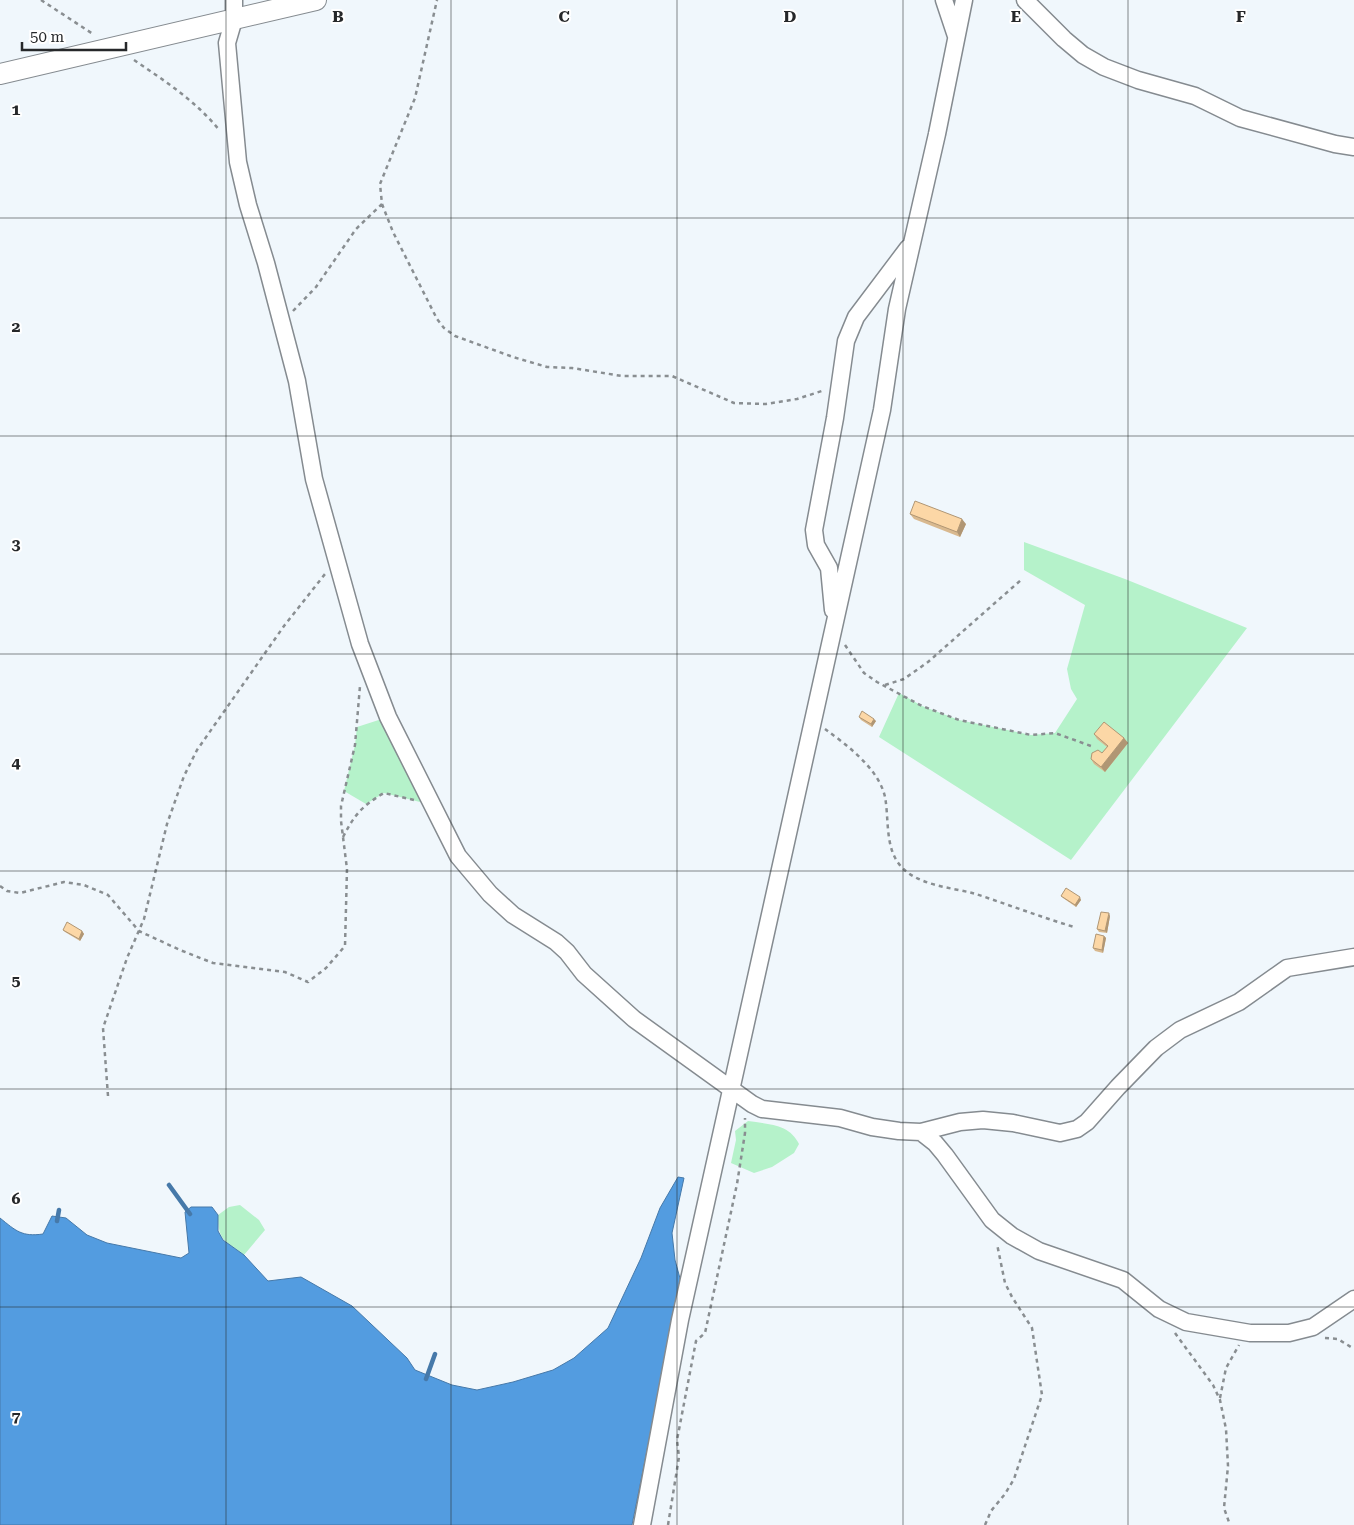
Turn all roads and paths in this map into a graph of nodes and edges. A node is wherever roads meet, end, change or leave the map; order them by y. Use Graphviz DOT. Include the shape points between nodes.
graph roads {
  1 [pos="41,0"];
  2 [pos="316,0"];
  3 [pos="437,0"];
  4 [pos="944,0"];
  5 [pos="964,0"];
  6 [pos="1025,0"];
  7 [pos="234,10"];
  8 [pos="957,39"];
  9 [pos="114,47"];
  10 [pos="0,74"];
  11 [pos="221,131"];
  12 [pos="1354,147"];
  13 [pos="382,204"];
  14 [pos="912,242"];
  15 [pos="281,322"];
  16 [pos="843,364"];
  17 [pos="336,559"];
  18 [pos="1021,580"];
  19 [pos="834,627"];
  20 [pos="360,679"];
  21 [pos="884,685"];
  22 [pos="814,721"];
  23 [pos="1091,746"];
  24 [pos="432,805"];
  25 [pos="343,838"];
  26 [pos="0,886"];
  27 [pos="1074,927"];
  28 [pos="139,931"];
  29 [pos="1354,957"];
  30 [pos="738,1094"];
  31 [pos="108,1096"];
  32 [pos="921,1132"];
  33 [pos="992,1220"];
  34 [pos="1354,1299"];
  35 [pos="1174,1331"];
  36 [pos="1246,1332"];
  37 [pos="1220,1400"];
  38 [pos="642,1525"];
  39 [pos="668,1525"];
  40 [pos="985,1525"];
  41 [pos="1230,1525"];
  1 -- 9 [label="path"];
  2 -- 7 [label="street"];
  3 -- 13 [label="path" via="416,98 380,184"];
  4 -- 8 [label="street"];
  5 -- 8 [label="street"];
  6 -- 12 [label="street" via="1083,56 1104,67 1195,96 1240,118"];
  7 -- 9 [label="street"];
  7 -- 15 [label="street" via="227,43 238,162"];
  8 -- 14 [label="street"];
  9 -- 10 [label="street"];
  9 -- 11 [label="path" via="189,99"];
  13 -- 15 [label="path" via="356,229 316,287"];
  13 -- 16 [label="path" via="437,320 455,336 513,357 547,367 622,376 672,376 734,404 766,404 824,391"];
  14 -- 16 [label="street" via="856,316 846,341"];
  14 -- 19 [label="street" via="897,309 882,410"];
  15 -- 17 [label="street" via="297,381 314,479"];
  16 -- 19 [label="street" via="814,530 816,545 829,568"];
  17 -- 24 [label="street" via="360,644 388,717"];
  17 -- 28 [label="path" via="284,626 197,750 167,824"];
  18 -- 21 [label="path" via="928,662 904,679"];
  19 -- 21 [label="path" via="864,673"];
  19 -- 22 [label="street"];
  20 -- 25 [label="path" via="355,745 342,806"];
  21 -- 23 [label="path" via="922,706 958,720 1031,735 1054,733"];
  22 -- 27 [label="path" via="859,756 876,778 885,796 887,827 898,864 914,876 939,885"];
  22 -- 30 [label="street"];
  24 -- 25 [label="path" via="384,793 366,804 352,819"];
  24 -- 30 [label="street" via="458,856 490,894 513,915 556,942 584,974 634,1019"];
  25 -- 28 [label="path" via="347,869 345,946 326,968 308,982 285,972 213,963"];
  26 -- 28 [label="path" via="20,893 64,882 84,885 108,895"];
  28 -- 31 [label="path" via="103,1028"];
  29 -- 32 [label="street" via="1286,968 1238,1002 1180,1030 1156,1048 1077,1129 1060,1133 983,1120"];
  30 -- 32 [label="street" via="762,1110 840,1118 872,1127"];
  30 -- 38 [label="street" via="680,1320"];
  30 -- 39 [label="path" via="745,1133 737,1184 704,1333 696,1341 677,1440 680,1457"];
  32 -- 33 [label="street" via="945,1155"];
  33 -- 36 [label="street" via="1038,1251 1124,1280 1159,1309 1186,1322"];
  33 -- 40 [label="path" via="1005,1283 1032,1328 1042,1395 1014,1479"];
  34 -- 36 [label="street" via="1313,1327 1289,1333"];
  35 -- 37 [label="path"];
  36 -- 37 [label="path" via="1226,1368"];
  37 -- 41 [label="path" via="1228,1466 1224,1508"];
}
